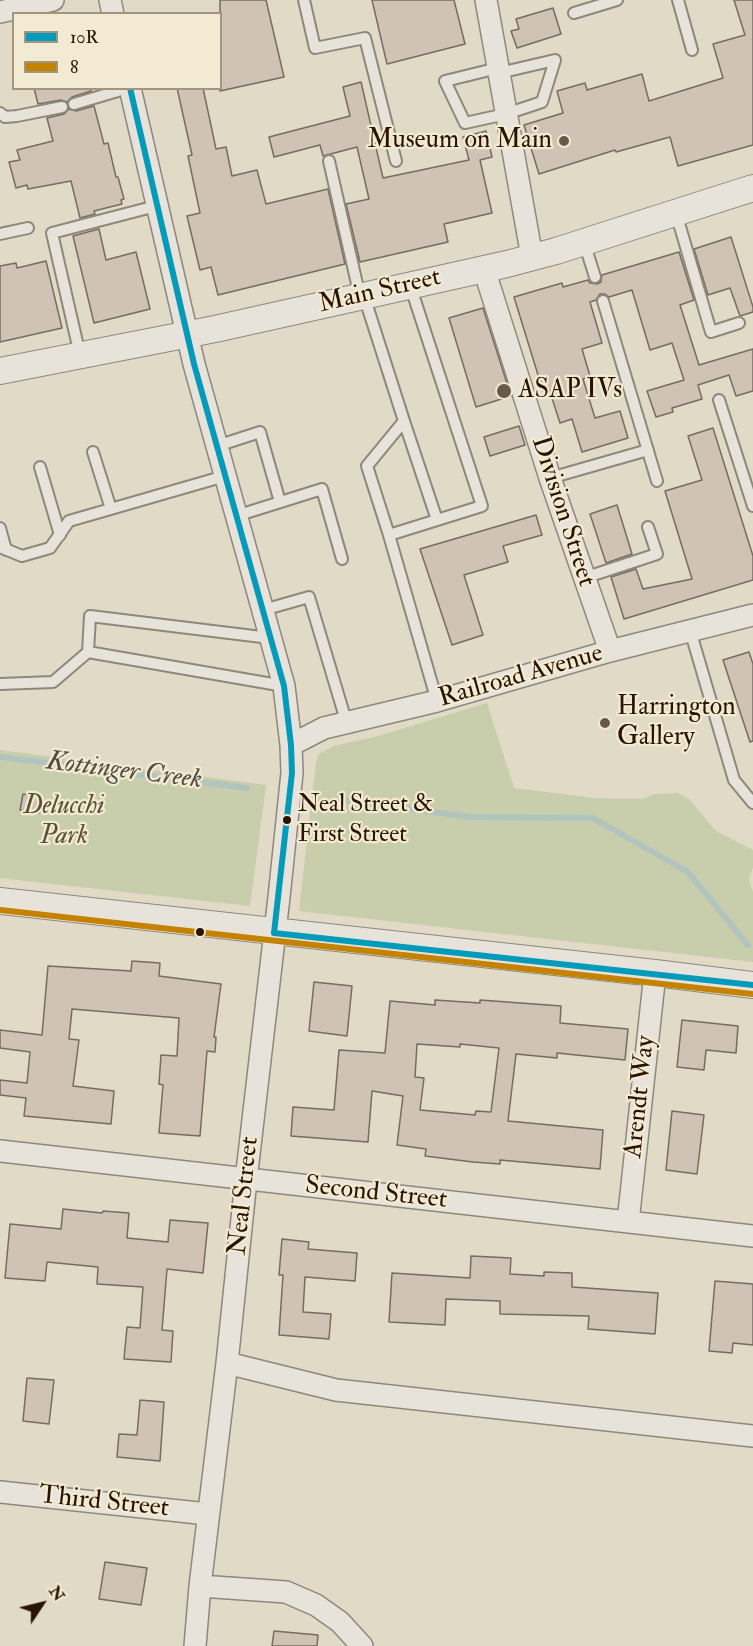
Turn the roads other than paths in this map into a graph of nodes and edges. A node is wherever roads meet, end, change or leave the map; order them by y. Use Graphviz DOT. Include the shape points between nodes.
graph roads {
  1 [pos="53,0"];
  2 [pos="304,0"];
  3 [pos="486,0"];
  4 [pos="617,0"];
  5 [pos="678,0"];
  6 [pos="0,12"];
  7 [pos="574,13"];
  8 [pos="692,50"];
  9 [pos="498,70"];
  10 [pos="122,90"];
  11 [pos="129,90"];
  12 [pos="74,104"];
  13 [pos="62,107"];
  14 [pos="0,113"];
  15 [pos="506,114"];
  16 [pos="329,161"];
  17 [pos="396,161"];
  18 [pos="753,188"];
  19 [pos="156,206"];
  20 [pos="676,213"];
  21 [pos="28,228"];
  22 [pos="0,234"];
  23 [pos="584,242"];
  24 [pos="532,257"];
  25 [pos="484,269"];
  26 [pos="595,277"];
  27 [pos="410,285"];
  28 [pos="362,296"];
  29 [pos="603,301"];
  30 [pos="739,323"];
  31 [pos="187,335"];
  32 [pos="80,355"];
  33 [pos="0,371"];
  34 [pos="719,400"];
  35 [pos="404,421"];
  36 [pos="217,446"];
  37 [pos="648,450"];
  38 [pos="93,452"];
  39 [pos="40,467"];
  40 [pos="225,476"];
  41 [pos="550,478"];
  42 [pos="657,481"];
  43 [pos="280,502"];
  44 [pos="753,506"];
  45 [pos="111,509"];
  46 [pos="236,516"];
  47 [pos="437,520"];
  48 [pos="648,527"];
  49 [pos="0,528"];
  50 [pos="60,535"];
  51 [pos="388,536"];
  52 [pos="3,549"];
  53 [pos="342,559"];
  54 [pos="584,578"];
  55 [pos="262,610"];
  56 [pos="753,615"];
  57 [pos="690,630"];
  58 [pos="270,638"];
  59 [pos="610,651"];
  60 [pos="88,652"];
  61 [pos="0,684"];
  62 [pos="284,686"];
  63 [pos="437,701"];
  64 [pos="347,723"];
  65 [pos="291,745"];
  66 [pos="753,803"];
  67 [pos="0,901"];
  68 [pos="274,933"];
  69 [pos="655,973"];
  70 [pos="753,985"];
  71 [pos="0,1151"];
  72 [pos="246,1180"];
  73 [pos="628,1222"];
  74 [pos="753,1236"];
  75 [pos="227,1363"];
  76 [pos="753,1436"];
  77 [pos="0,1492"];
  78 [pos="208,1514"];
  79 [pos="200,1586"];
  80 [pos="195,1646"];
  81 [pos="362,1646"];
  1 -- 6 [label="street"];
  2 -- 17 [label="lane" via="315,48 365,38"];
  3 -- 9 [label="street"];
  4 -- 7 [label="lane"];
  5 -- 8 [label="lane"];
  9 -- 15 [label="street"];
  9 -- 15 [label="lane" via="555,60 542,102"];
  9 -- 15 [label="lane" via="445,81 465,123"];
  10 -- 12 [label="lane"];
  11 -- 19 [label="street, Neal Street"];
  13 -- 14 [label="lane" via="17,116 5,117"];
  15 -- 24 [label="street"];
  16 -- 28 [label="lane"];
  18 -- 20 [label="street, Main Street"];
  19 -- 31 [label="street, Neal Street"];
  19 -- 32 [label="lane" via="52,233"];
  20 -- 23 [label="street, Main Street"];
  20 -- 30 [label="lane" via="711,332"];
  21 -- 22 [label="lane"];
  23 -- 24 [label="street, Main Street"];
  23 -- 26 [label="lane"];
  24 -- 25 [label="street, Main Street"];
  25 -- 27 [label="street, Main Street"];
  25 -- 41 [label="street, Division Street"];
  27 -- 28 [label="street, Main Street"];
  27 -- 47 [label="lane" via="482,506"];
  28 -- 31 [label="street, Main Street"];
  28 -- 35 [label="lane"];
  29 -- 37 [label="lane"];
  31 -- 32 [label="street, Main Street"];
  31 -- 36 [label="street, Neal Street"];
  32 -- 33 [label="street, Main Street"];
  34 -- 44 [label="lane"];
  35 -- 47 [label="lane"];
  35 -- 51 [label="lane" via="367,466"];
  36 -- 40 [label="street, Neal Street"];
  36 -- 43 [label="lane" via="260,432"];
  37 -- 41 [label="lane"];
  37 -- 42 [label="lane"];
  38 -- 45 [label="lane"];
  39 -- 50 [label="lane"];
  40 -- 45 [label="lane"];
  40 -- 46 [label="street, Neal Street"];
  41 -- 54 [label="street, Division Street"];
  43 -- 46 [label="lane"];
  43 -- 53 [label="lane" via="322,489"];
  45 -- 50 [label="lane" via="69,521"];
  46 -- 55 [label="street, Neal Street"];
  47 -- 51 [label="lane"];
  48 -- 54 [label="lane" via="657,554"];
  49 -- 52 [label="lane"];
  50 -- 52 [label="lane" via="51,548 22,556"];
  51 -- 63 [label="lane"];
  54 -- 59 [label="street, Division Street"];
  55 -- 58 [label="street, Neal Street"];
  55 -- 64 [label="lane" via="309,597"];
  56 -- 57 [label="street, Railroad Avenue"];
  57 -- 59 [label="street, Railroad Avenue"];
  57 -- 66 [label="lane" via="734,780"];
  58 -- 60 [label="lane" via="90,616"];
  58 -- 62 [label="street, Neal Street"];
  59 -- 63 [label="street, Railroad Avenue"];
  60 -- 61 [label="lane" via="53,682"];
  60 -- 62 [label="lane"];
  62 -- 65 [label="street, Neal Street"];
  63 -- 64 [label="street, Railroad Avenue"];
  64 -- 65 [label="street, Railroad Avenue" via="324,728"];
  65 -- 68 [label="street, Neal Street" via="292,773"];
  67 -- 68 [label="street"];
  68 -- 69 [label="street"];
  68 -- 72 [label="street, Neal Street"];
  69 -- 70 [label="street"];
  69 -- 73 [label="street, Arendt Way"];
  71 -- 72 [label="street, Second Street"];
  72 -- 73 [label="street, Second Street"];
  72 -- 75 [label="street, Neal Street"];
  73 -- 74 [label="street, Second Street"];
  75 -- 76 [label="street" via="336,1390"];
  75 -- 78 [label="street, Neal Street"];
  77 -- 78 [label="street, Third Street"];
  78 -- 79 [label="street, Neal Street"];
  79 -- 80 [label="street, Neal Street"];
  79 -- 81 [label="street" via="285,1592 324,1610"];
}
